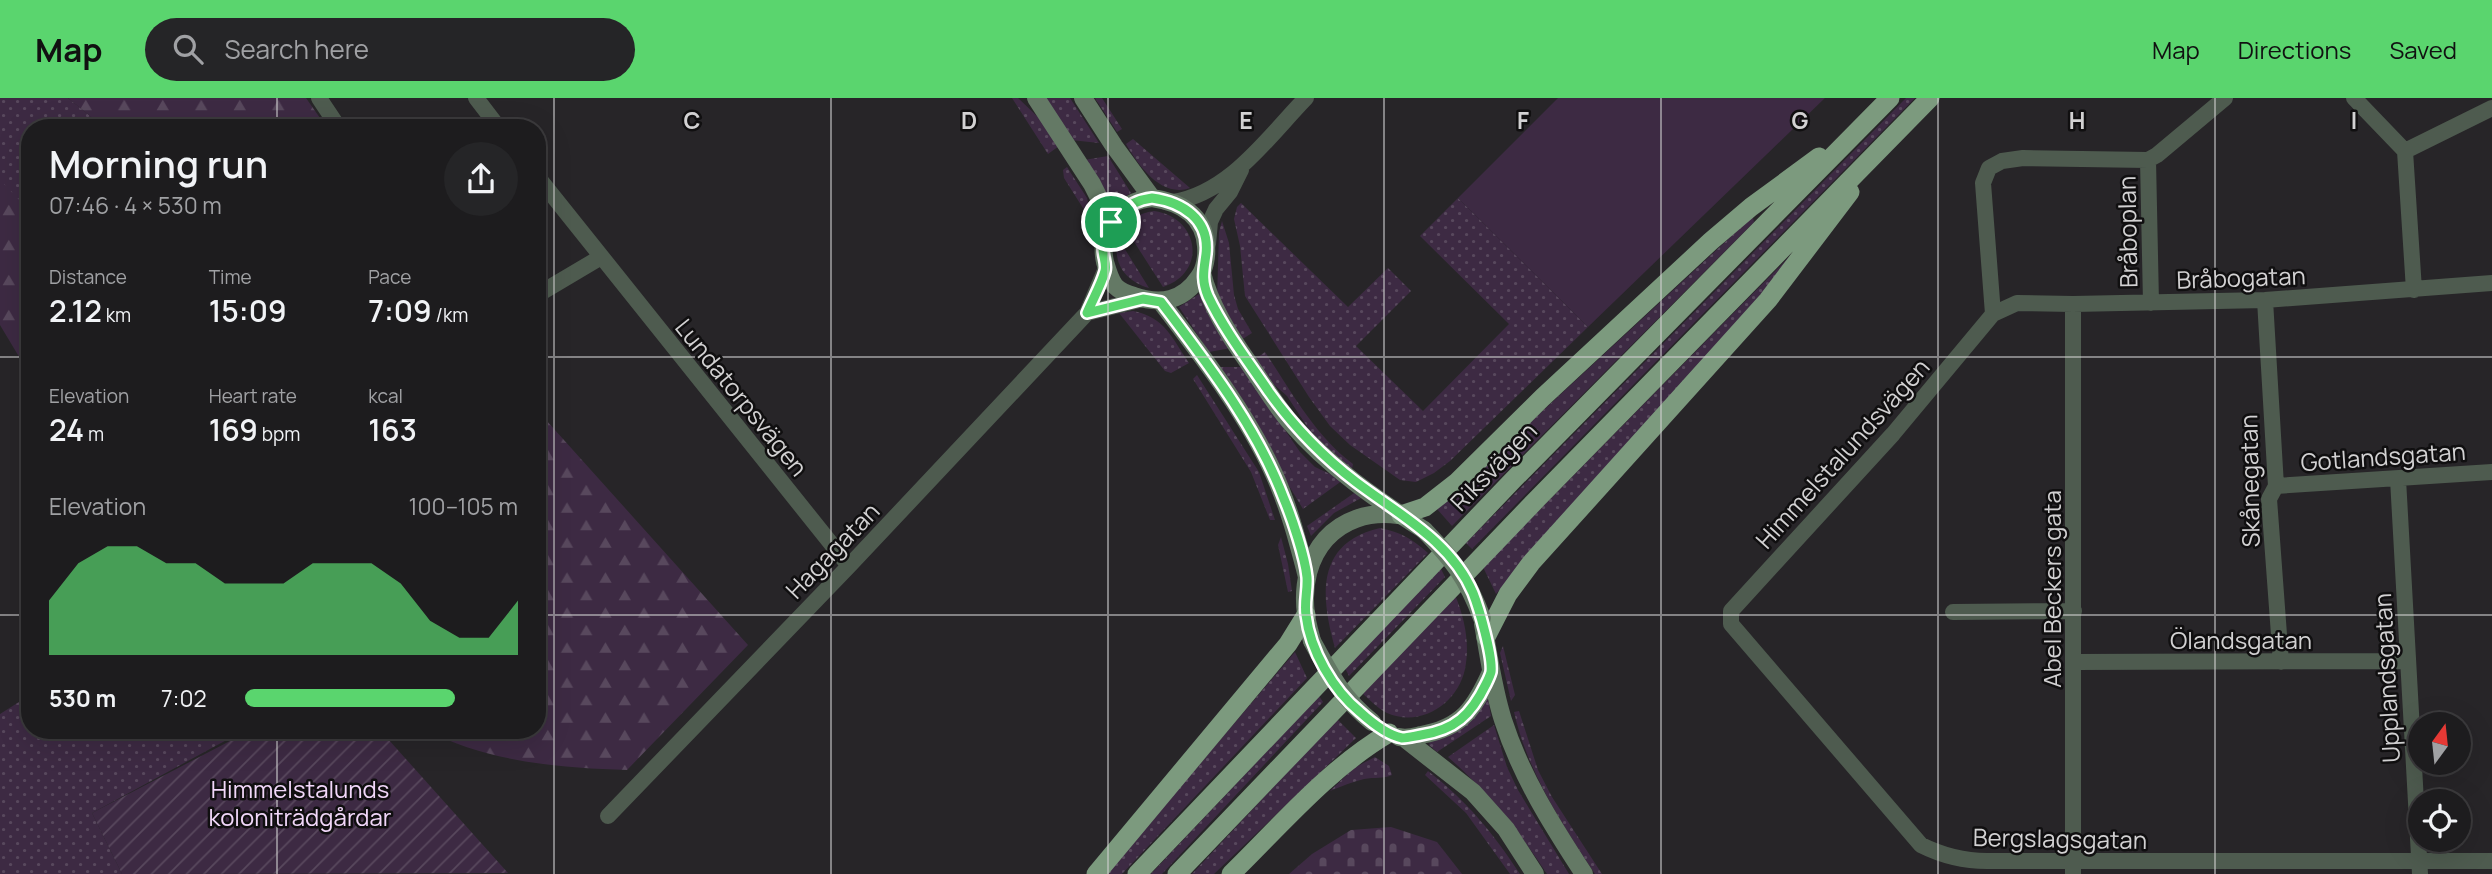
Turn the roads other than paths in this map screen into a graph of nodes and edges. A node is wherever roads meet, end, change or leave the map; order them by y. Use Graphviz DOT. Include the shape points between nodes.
graph roads {
  1 [pos="320,98"];
  2 [pos="476,98"];
  3 [pos="1036,98"];
  4 [pos="1083,98"];
  5 [pos="1306,98"];
  6 [pos="1891,98"];
  7 [pos="1930,98"];
  8 [pos="2225,98"];
  9 [pos="2354,98"];
  10 [pos="2492,108"];
  11 [pos="333,119"];
  12 [pos="492,119"];
  13 [pos="1868,121"];
  14 [pos="1876,151"];
  15 [pos="2405,151"];
  16 [pos="2148,160"];
  17 [pos="1245,161"];
  18 [pos="546,187"];
  19 [pos="1152,198"];
  20 [pos="1173,202"];
  21 [pos="1111,222"];
  22 [pos="1207,252"];
  23 [pos="601,257"];
  24 [pos="1106,268"];
  25 [pos="1202,273"];
  26 [pos="2492,283"];
  27 [pos="546,290"];
  28 [pos="2414,290"];
  29 [pos="1143,299"];
  30 [pos="2265,300"];
  31 [pos="1161,302"];
  32 [pos="2151,303"];
  33 [pos="2073,304"];
  34 [pos="1087,313"];
  35 [pos="1993,314"];
  36 [pos="2492,472"];
  37 [pos="2398,479"];
  38 [pos="2276,486"];
  39 [pos="1401,515"];
  40 [pos="849,566"];
  41 [pos="1307,577"];
  42 [pos="2074,611"];
  43 [pos="1953,612"];
  44 [pos="1306,615"];
  45 [pos="1731,624"];
  46 [pos="1484,628"];
  47 [pos="2408,661"];
  48 [pos="2075,662"];
  49 [pos="2281,662"];
  50 [pos="1491,672"];
  51 [pos="1396,736"];
  52 [pos="608,816"];
  53 [pos="2492,861"];
  54 [pos="2073,868"];
  55 [pos="2420,868"];
  56 [pos="1096,874"];
  57 [pos="1137,874"];
  58 [pos="1177,874"];
  59 [pos="1231,874"];
  60 [pos="1535,874"];
  61 [pos="1584,874"];
  1 -- 11 [label="street"];
  2 -- 12 [label="street"];
  3 -- 21 [label="main road"];
  4 -- 19 [label="main road"];
  5 -- 17 [label="street"];
  6 -- 13 [label="highway, Riksvägen"];
  7 -- 14 [label="highway"];
  8 -- 16 [label="street"];
  9 -- 15 [label="street"];
  10 -- 15 [label="street"];
  13 -- 39 [label="highway" via="1711,241 1457,482 1425,507"];
  13 -- 57 [label="highway, Riksvägen" via="1513,480"];
  14 -- 46 [label="highway" via="1827,225 1768,300 1531,563"];
  14 -- 58 [label="highway"];
  15 -- 28 [label="street"];
  16 -- 32 [label="street, Bråboplan"];
  16 -- 35 [label="street" via="2023,158 2002,160 1989,168 1983,183"];
  17 -- 20 [label="street" via="1202,195"];
  17 -- 22 [label="street" via="1210,222"];
  18 -- 23 [label="street, Lundatorpsvägen"];
  19 -- 20 [label="main road"];
  19 -- 21 [label="main road" via="1140,199"];
  20 -- 22 [label="main road" via="1190,211 1202,225"];
  21 -- 24 [label="main road" via="1104,239"];
  22 -- 25 [label="main road"];
  23 -- 27 [label="street"];
  23 -- 40 [label="street, Lundatorpsvägen"];
  24 -- 29 [label="main road" via="1114,285"];
  24 -- 34 [label="street, Hagagatan"];
  25 -- 31 [label="main road" via="1193,285"];
  25 -- 39 [label="main road" via="1208,295 1240,350 1290,421 1332,462"];
  26 -- 28 [label="street, Bråbogatan"];
  28 -- 30 [label="street, Bråbogatan"];
  29 -- 31 [label="main road"];
  29 -- 34 [label="street"];
  30 -- 32 [label="street, Bråbogatan"];
  30 -- 38 [label="street, Skånegatan"];
  31 -- 41 [label="main road" via="1263,451 1286,501"];
  32 -- 33 [label="street, Bråbogatan"];
  33 -- 35 [label="street, Bråbogatan" via="2017,303"];
  33 -- 42 [label="street, Abel Beckers gata"];
  34 -- 40 [label="street, Hagagatan"];
  35 -- 45 [label="street, Himmelstalundsvägen" via="1892,435 1731,611"];
  36 -- 37 [label="street, Gotlandsgatan"];
  37 -- 38 [label="street, Gotlandsgatan"];
  37 -- 47 [label="street, Upplandsgatan"];
  38 -- 49 [label="street, Skånegatan" via="2269,499"];
  39 -- 41 [label="main road" via="1378,512 1338,527 1319,547"];
  39 -- 46 [label="main road, bridge" via="1424,530 1452,559 1472,590"];
  40 -- 52 [label="street, Hagagatan"];
  41 -- 44 [label="main road"];
  42 -- 43 [label="street"];
  42 -- 48 [label="street, Abel Beckers gata"];
  44 -- 51 [label="main road, bridge" via="1312,641 1337,688 1357,710"];
  44 -- 56 [label="highway" via="1288,644"];
  45 -- 54 [label="street, Bergslagsgatan" via="1921,845 1964,861"];
  46 -- 50 [label="main road"];
  47 -- 49 [label="street, Ölandsgatan"];
  47 -- 55 [label="street, Upplandsgatan"];
  48 -- 49 [label="street, Ölandsgatan"];
  48 -- 54 [label="street, Abel Beckers gata"];
  50 -- 51 [label="main road" via="1479,699 1460,722 1435,733"];
  50 -- 61 [label="main road" via="1520,764 1549,821"];
  51 -- 59 [label="highway" via="1359,752"];
  51 -- 60 [label="main road" via="1474,792 1506,829"];
  53 -- 55 [label="street, Bergslagsgatan"];
  54 -- 55 [label="street, Bergslagsgatan"];
}
